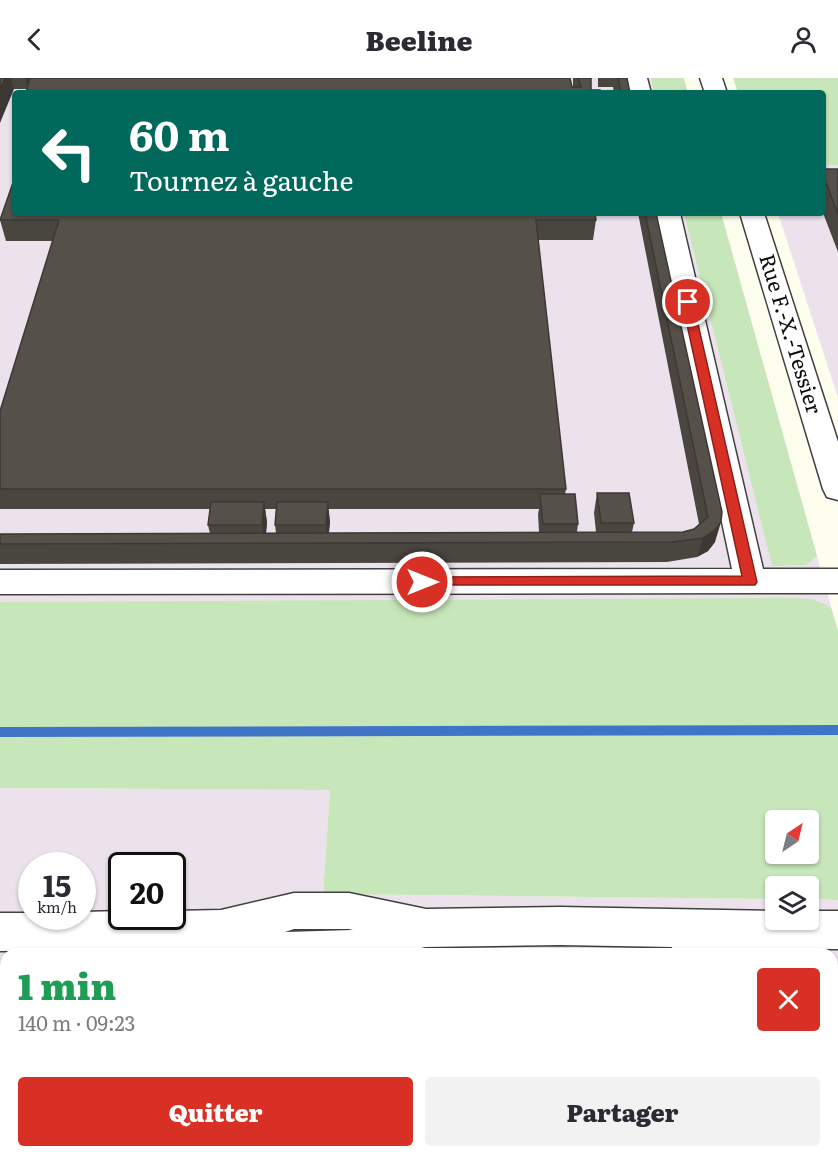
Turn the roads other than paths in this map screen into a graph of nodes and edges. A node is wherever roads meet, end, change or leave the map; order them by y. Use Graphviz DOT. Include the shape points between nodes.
graph roads {
  1 [pos="669,216"];
  2 [pos="753,216"];
  3 [pos="838,489"];
  4 [pos="838,581"];
  5 [pos="0,582"];
  6 [pos="750,582"];
  7 [pos="838,930"];
  8 [pos="0,932"];
  9 [pos="691,941"];
  10 [pos="276,948"];
  11 [pos="358,948"];
  1 -- 6 [label="street"];
  2 -- 3 [label="street, Rue F.-X.-Tessier"];
  4 -- 6 [label="street"];
  5 -- 6 [label="street"];
  7 -- 9 [label="street"];
  8 -- 10 [label="street" via="221,928"];
  9 -- 11 [label="street" via="560,926 426,928"];
}
